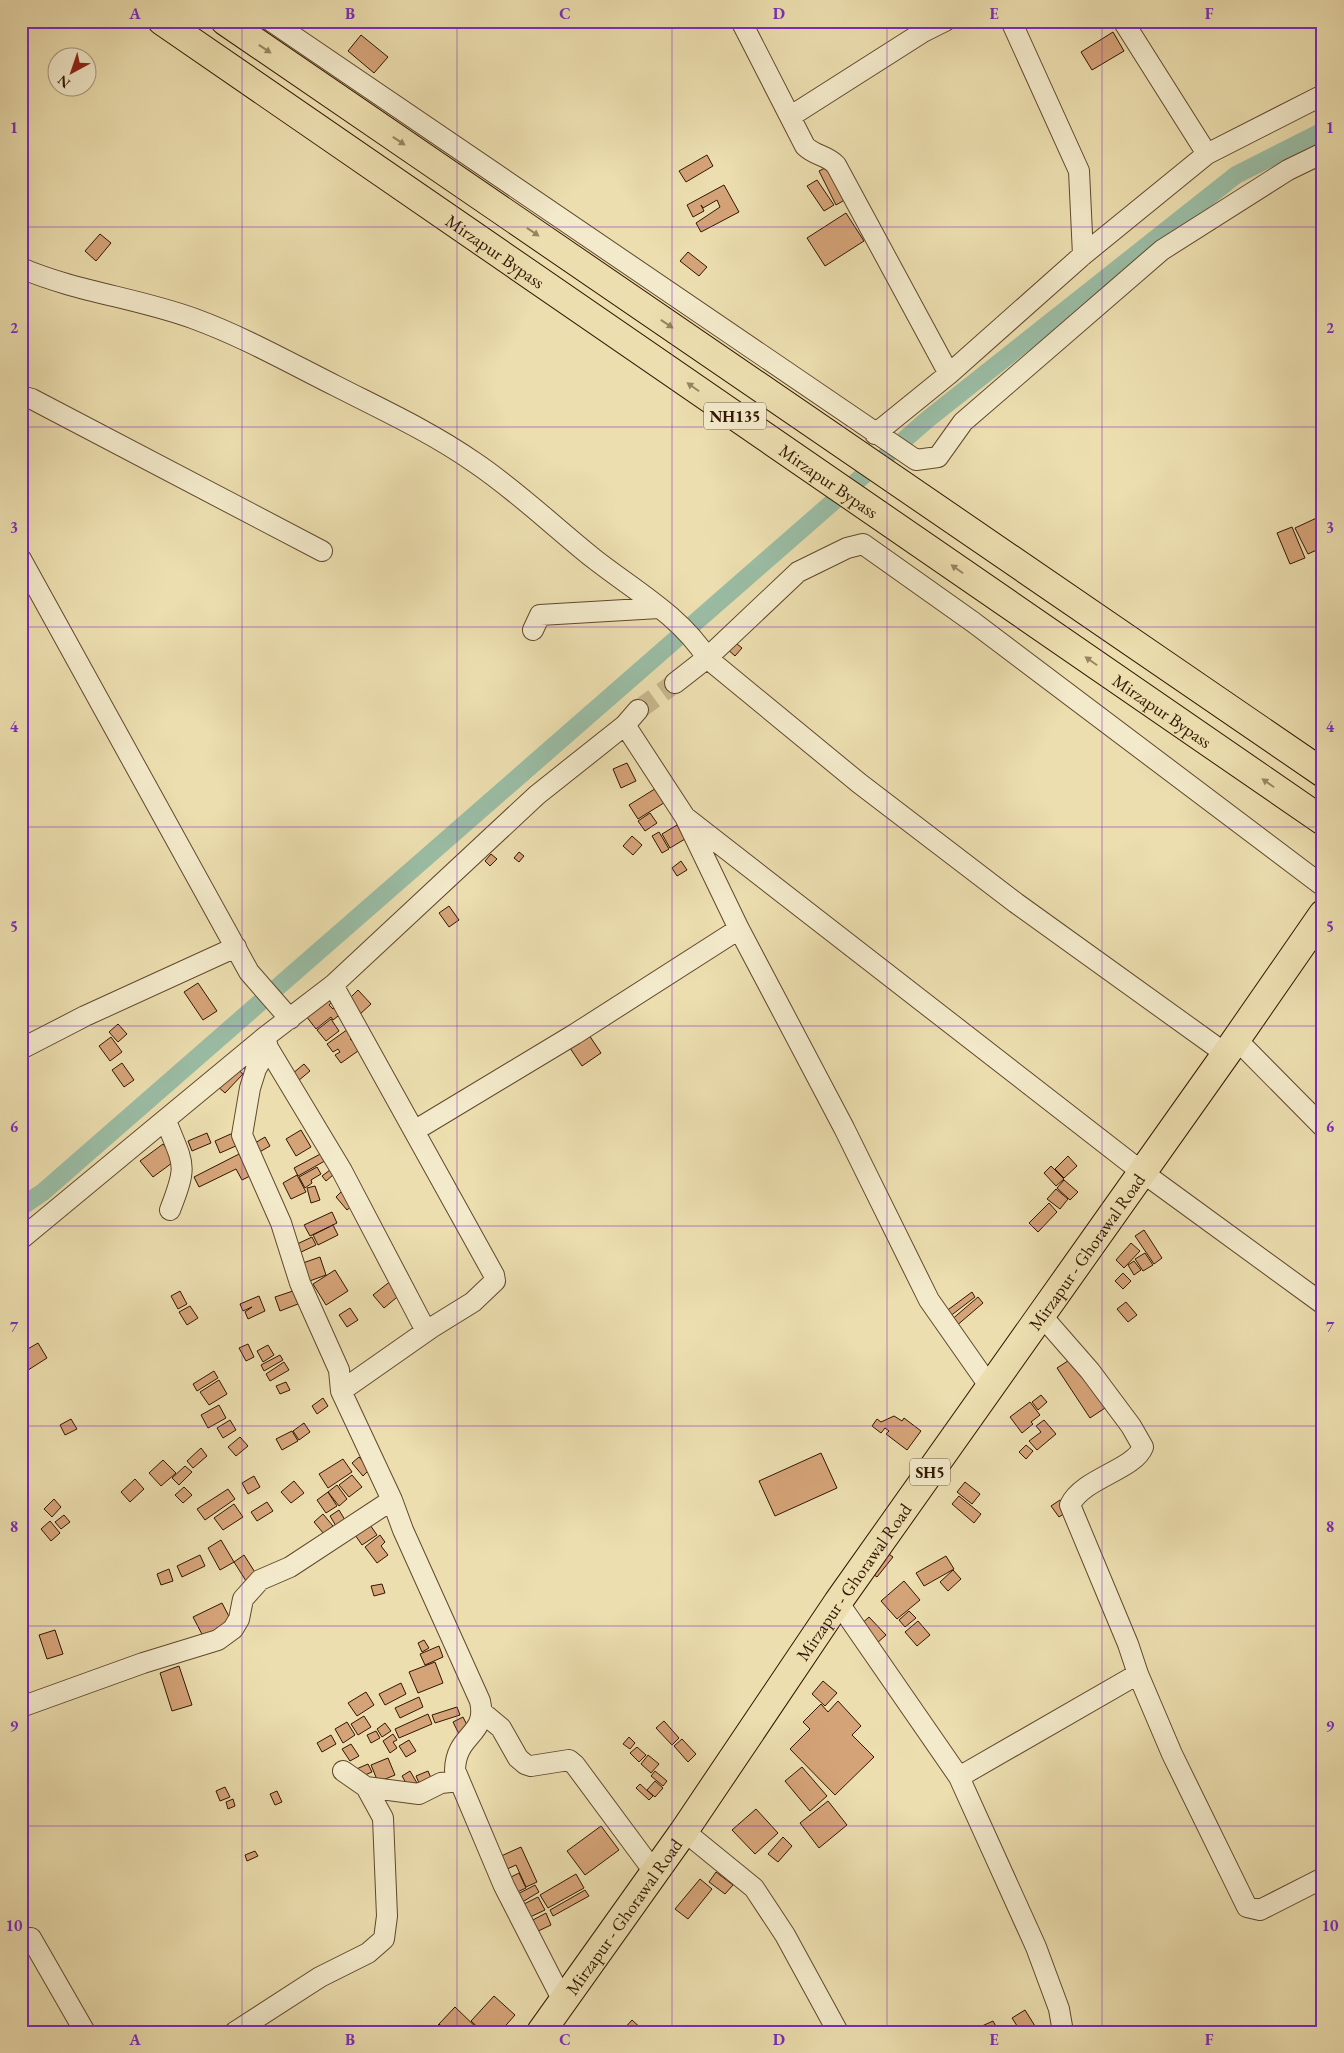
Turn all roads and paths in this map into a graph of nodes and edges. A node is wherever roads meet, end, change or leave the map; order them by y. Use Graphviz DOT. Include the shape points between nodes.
graph roads {
  1 [pos="162,21"];
  2 [pos="225,21"];
  3 [pos="271,21"];
  4 [pos="741,21"];
  5 [pos="945,21"];
  6 [pos="1011,21"];
  7 [pos="1123,21"];
  8 [pos="1323,95"];
  9 [pos="791,116"];
  10 [pos="1323,153"];
  11 [pos="1207,154"];
  12 [pos="1083,255"];
  13 [pos="21,268"];
  14 [pos="949,374"];
  15 [pos="21,396"];
  16 [pos="882,439"];
  17 [pos="322,552"];
  18 [pos="21,559"];
  19 [pos="658,608"];
  20 [pos="533,630"];
  21 [pos="702,649"];
  22 [pos="675,683"];
  23 [pos="1323,773"];
  24 [pos="685,816"];
  25 [pos="1315,816"];
  26 [pos="1323,886"];
  27 [pos="1323,914"];
  28 [pos="739,929"];
  29 [pos="236,947"];
  30 [pos="333,985"];
  31 [pos="290,1019"];
  32 [pos="266,1042"];
  33 [pos="1231,1047"];
  34 [pos="21,1049"];
  35 [pos="166,1121"];
  36 [pos="1323,1126"];
  37 [pos="414,1131"];
  38 [pos="1142,1172"];
  39 [pos="170,1210"];
  40 [pos="21,1239"];
  41 [pos="1323,1304"];
  42 [pos="1042,1316"];
  43 [pos="426,1331"];
  44 [pos="990,1387"];
  45 [pos="341,1391"];
  46 [pos="392,1500"];
  47 [pos="838,1602"];
  48 [pos="1138,1674"];
  49 [pos="21,1707"];
  50 [pos="483,1713"];
  51 [pos="343,1771"];
  52 [pos="959,1777"];
  53 [pos="459,1781"];
  54 [pos="366,1787"];
  55 [pos="684,1830"];
  56 [pos="655,1873"];
  57 [pos="1323,1878"];
  58 [pos="31,1938"];
  59 [pos="563,2001"];
  60 [pos="85,2032"];
  61 [pos="235,2032"];
  62 [pos="541,2032"];
  63 [pos="838,2032"];
  64 [pos="1063,2032"];
  25 -- 1 [label="main road, Mirzapur Bypass / NH135, one-way"];
  2 -- 23 [label="main road, Mirzapur Bypass / NH135, one-way"];
  3 -- 16 [label="street"];
  4 -- 9 [label="street"];
  5 -- 9 [label="street"];
  6 -- 12 [label="street" via="1079,171"];
  7 -- 11 [label="street"];
  8 -- 11 [label="street"];
  9 -- 14 [label="street" via="805,146 814,154 828,157 836,165"];
  10 -- 16 [label="street" via="1288,170 1162,250 963,422 938,457 916,460"];
  11 -- 12 [label="street"];
  12 -- 14 [label="street"];
  13 -- 19 [label="street" via="69,285 194,318 244,339 420,429 503,482"];
  14 -- 16 [label="street"];
  15 -- 17 [label="street"];
  18 -- 29 [label="street"];
  19 -- 20 [label="street" via="540,615"];
  19 -- 21 [label="street" via="678,623"];
  21 -- 22 [label="street"];
  21 -- 26 [label="street" via="798,572 847,548 863,544 973,622"];
  21 -- 33 [label="street" via="859,783 1016,903"];
  24 -- 28 [label="street"];
  24 -- 30 [label="street" via="632,717 537,795"];
  24 -- 38 [label="street"];
  27 -- 33 [label="main road, Mirzapur - Ghorawal Road / SH5"];
  28 -- 37 [label="street" via="575,1034"];
  28 -- 44 [label="street" via="844,1128 929,1300"];
  29 -- 31 [label="street" via="249,972"];
  29 -- 34 [label="street"];
  30 -- 31 [label="street"];
  30 -- 37 [label="street"];
  31 -- 32 [label="street"];
  32 -- 35 [label="street"];
  32 -- 43 [label="street" via="342,1171"];
  32 -- 45 [label="street" via="250,1088 242,1134 281,1224 300,1283 339,1370"];
  33 -- 36 [label="street"];
  33 -- 38 [label="main road, Mirzapur - Ghorawal Road / SH5"];
  35 -- 39 [label="street" via="184,1171"];
  35 -- 40 [label="street"];
  37 -- 43 [label="street" via="495,1281 473,1302"];
  38 -- 41 [label="street"];
  38 -- 42 [label="main road, Mirzapur - Ghorawal Road / SH5"];
  42 -- 44 [label="main road, Mirzapur - Ghorawal Road / SH5"];
  42 -- 48 [label="street" via="1090,1371 1143,1447 1135,1458 1080,1491 1070,1505"];
  43 -- 45 [label="street"];
  44 -- 47 [label="main road, Mirzapur - Ghorawal Road / SH5"];
  45 -- 46 [label="street"];
  46 -- 49 [label="street" via="290,1567 260,1580 243,1599 233,1630 218,1640"];
  46 -- 50 [label="street"];
  47 -- 52 [label="street"];
  47 -- 55 [label="main road, Mirzapur - Ghorawal Road / SH5"];
  48 -- 52 [label="street"];
  48 -- 57 [label="street" via="1172,1754 1247,1907 1260,1910"];
  50 -- 53 [label="street" via="481,1723 460,1746 455,1759"];
  50 -- 56 [label="street" via="501,1728 525,1764 531,1766 569,1760 575,1765"];
  51 -- 54 [label="street"];
  52 -- 64 [label="street" via="1036,1947 1059,2009"];
  53 -- 54 [label="street" via="441,1783 419,1794"];
  53 -- 59 [label="street" via="504,1886"];
  54 -- 61 [label="street" via="383,1818 387,1916 384,1939 368,1953 320,1976"];
  55 -- 56 [label="main road, Mirzapur - Ghorawal Road / SH5"];
  55 -- 63 [label="street" via="754,1888 785,1935"];
  56 -- 59 [label="main road, Mirzapur - Ghorawal Road / SH5"];
  58 -- 60 [label="street"];
  59 -- 62 [label="main road, Mirzapur - Ghorawal Road / SH5"];
}
